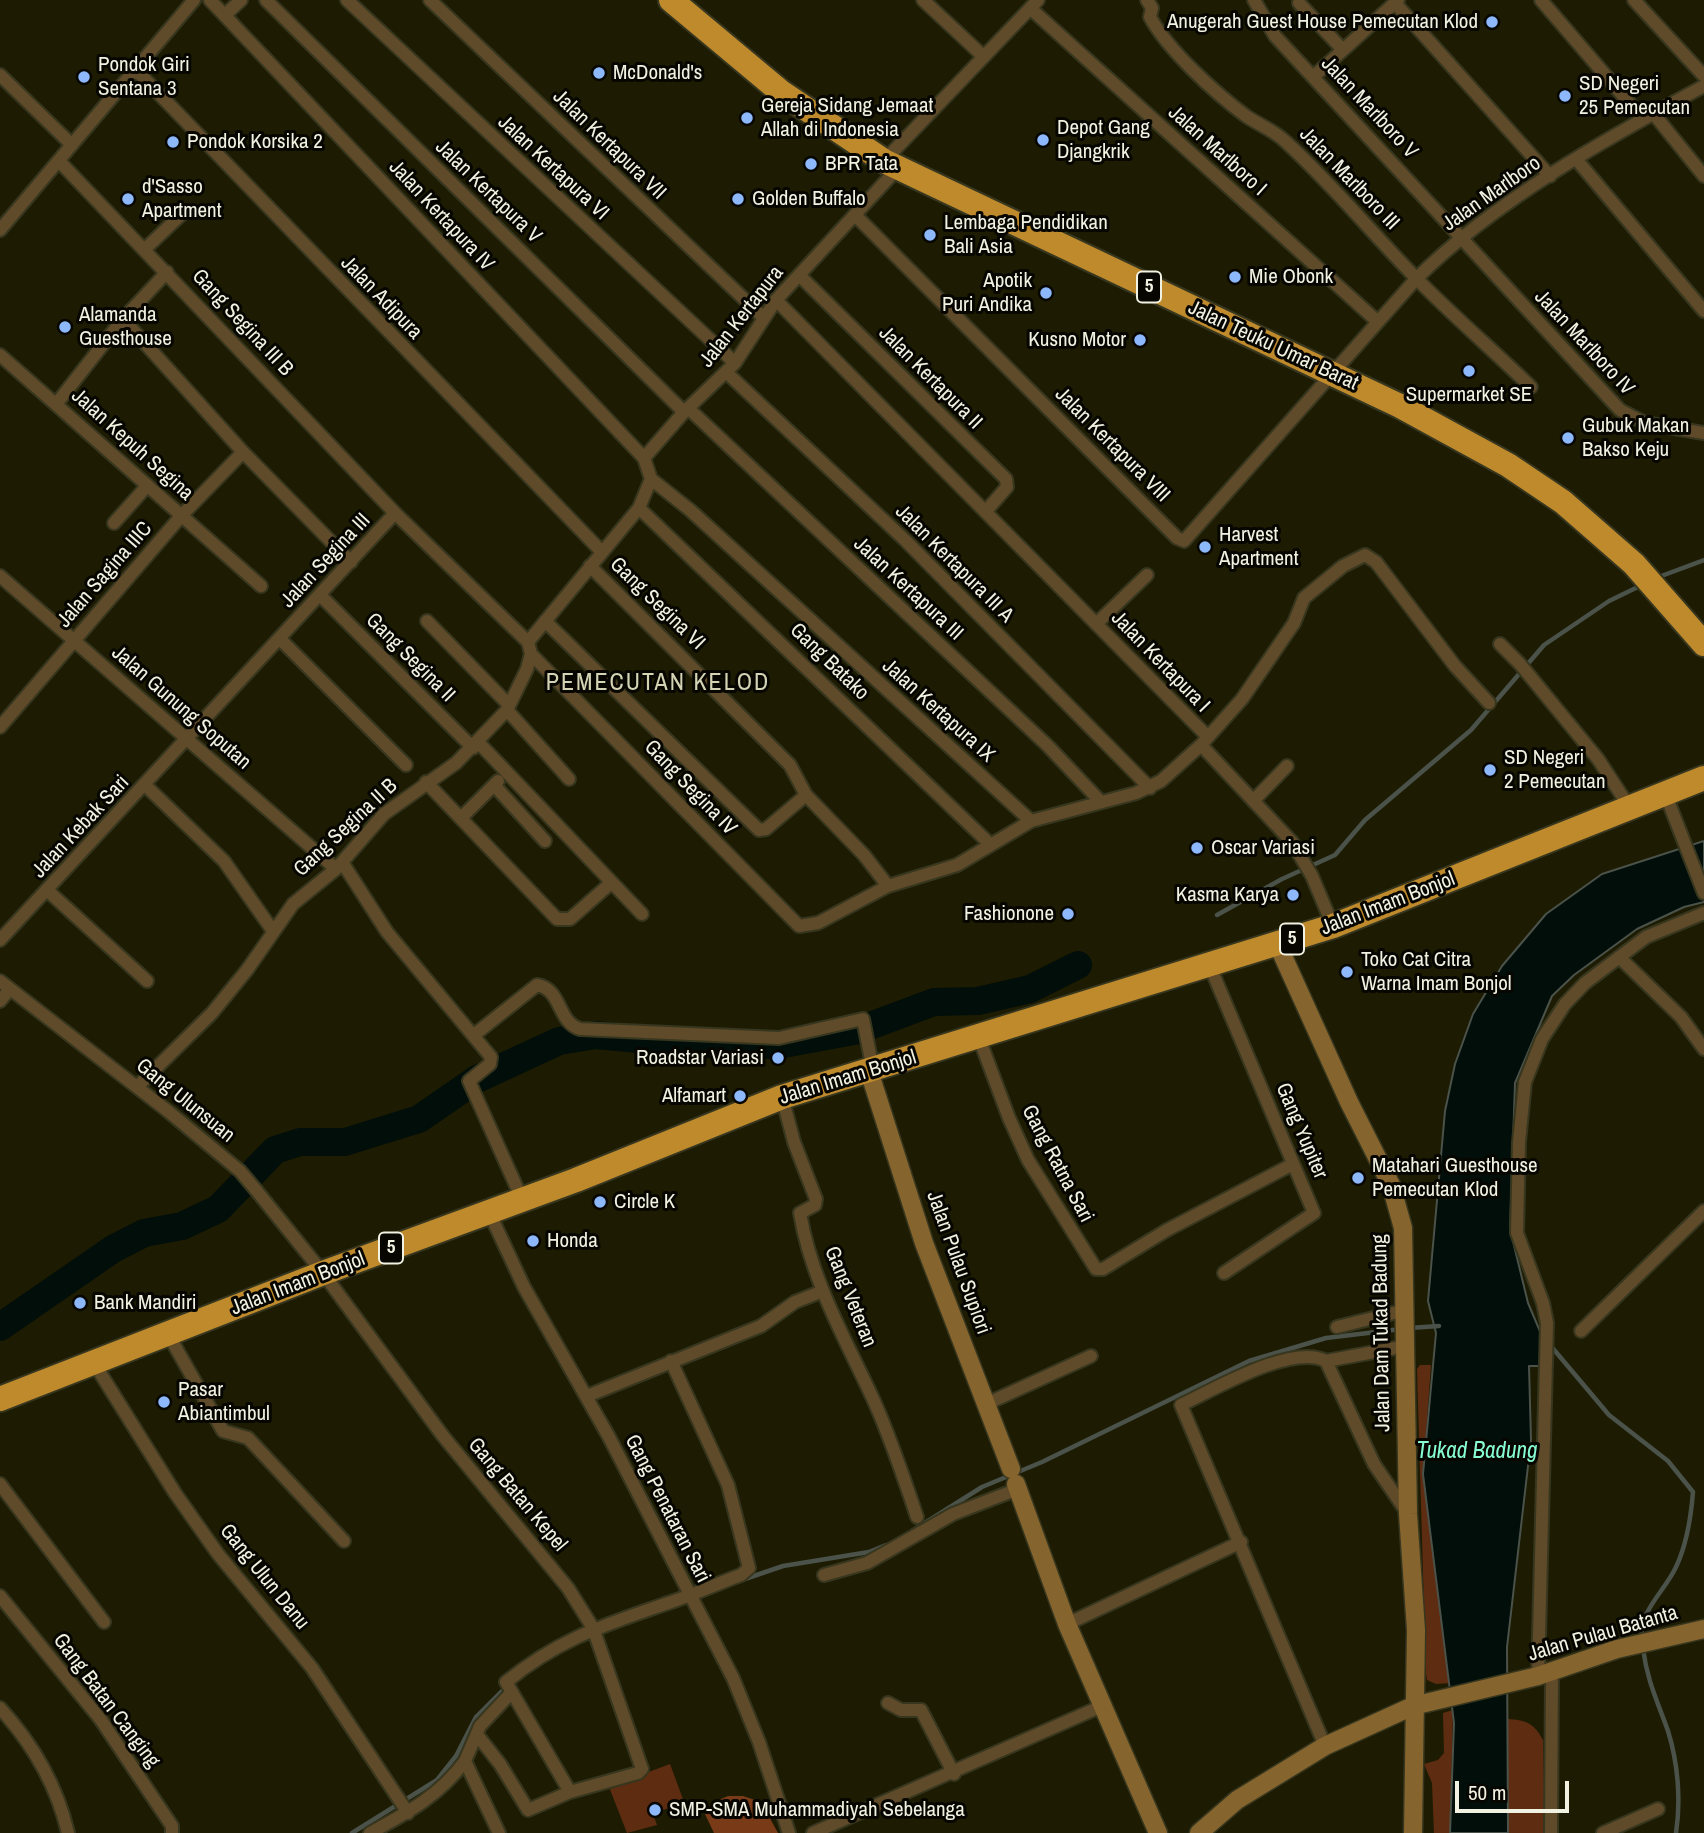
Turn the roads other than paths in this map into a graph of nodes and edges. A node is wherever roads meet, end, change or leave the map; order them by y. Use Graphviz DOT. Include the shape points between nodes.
graph roads {
  1 [pos="194,0"];
  2 [pos="210,0"];
  3 [pos="241,0"];
  4 [pos="266,0"];
  5 [pos="347,0"];
  6 [pos="430,0"];
  7 [pos="671,0"];
  8 [pos="923,0"];
  9 [pos="1147,0"];
  10 [pos="1254,0"];
  11 [pos="1541,0"];
  12 [pos="1634,0"];
  13 [pos="1397,1"];
  14 [pos="1300,3"];
  15 [pos="1034,4"];
  16 [pos="225,15"];
  17 [pos="1343,50"];
  18 [pos="983,56"];
  19 [pos="135,69"];
  20 [pos="0,75"];
  21 [pos="1314,76"];
  22 [pos="1704,76"];
  23 [pos="1704,86"];
  24 [pos="1648,116"];
  25 [pos="72,145"];
  26 [pos="1576,159"];
  27 [pos="59,161"];
  28 [pos="891,164"];
  29 [pos="1550,176"];
  30 [pos="1704,176"];
  31 [pos="185,211"];
  32 [pos="855,215"];
  33 [pos="0,230"];
  34 [pos="1462,237"];
  35 [pos="145,249"];
  36 [pos="167,272"];
  37 [pos="799,275"];
  38 [pos="1416,279"];
  39 [pos="776,300"];
  40 [pos="1704,311"];
  41 [pos="763,317"];
  42 [pos="124,319"];
  43 [pos="1378,322"];
  44 [pos="0,355"];
  45 [pos="730,368"];
  46 [pos="1333,373"];
  47 [pos="1531,387"];
  48 [pos="57,403"];
  49 [pos="686,410"];
  50 [pos="1704,433"];
  51 [pos="243,452"];
  52 [pos="644,458"];
  53 [pos="651,480"];
  54 [pos="147,486"];
  55 [pos="639,508"];
  56 [pos="986,511"];
  57 [pos="395,513"];
  58 [pos="182,515"];
  59 [pos="114,523"];
  60 [pos="602,552"];
  61 [pos="351,562"];
  62 [pos="590,566"];
  63 [pos="1147,575"];
  64 [pos="0,576"];
  65 [pos="261,586"];
  66 [pos="320,595"];
  67 [pos="427,621"];
  68 [pos="545,621"];
  69 [pos="1096,624"];
  70 [pos="280,639"];
  71 [pos="73,641"];
  72 [pos="1500,644"];
  73 [pos="1704,644"];
  74 [pos="529,648"];
  75 [pos="1489,703"];
  76 [pos="508,707"];
  77 [pos="0,727"];
  78 [pos="188,739"];
  79 [pos="1205,741"];
  80 [pos="475,745"];
  81 [pos="406,765"];
  82 [pos="1287,766"];
  83 [pos="505,774"];
  84 [pos="1704,778"];
  85 [pos="569,779"];
  86 [pos="426,782"];
  87 [pos="145,785"];
  88 [pos="494,785"];
  89 [pos="1150,788"];
  90 [pos="1665,793"];
  91 [pos="806,795"];
  92 [pos="1255,799"];
  93 [pos="1100,801"];
  94 [pos="1630,808"];
  95 [pos="461,818"];
  96 [pos="1031,821"];
  97 [pos="545,841"];
  98 [pos="991,845"];
  99 [pos="339,866"];
  100 [pos="611,883"];
  101 [pos="888,886"];
  102 [pos="48,891"];
  103 [pos="1704,893"];
  104 [pos="1704,913"];
  105 [pos="642,914"];
  106 [pos="1333,926"];
  107 [pos="273,931"];
  108 [pos="0,940"];
  109 [pos="1277,943"];
  110 [pos="1619,957"];
  111 [pos="1209,964"];
  112 [pos="147,981"];
  113 [pos="5,985"];
  114 [pos="0,1001"];
  115 [pos="474,1035"];
  116 [pos="979,1038"];
  117 [pos="1704,1049"];
  118 [pos="871,1070"];
  119 [pos="137,1087"];
  120 [pos="782,1097"];
  121 [pos="1293,1164"];
  122 [pos="522,1199"];
  123 [pos="489,1212"];
  124 [pos="1703,1216"];
  125 [pos="323,1273"];
  126 [pos="1224,1273"];
  127 [pos="822,1291"];
  128 [pos="1406,1312"];
  129 [pos="1336,1328"];
  130 [pos="1581,1331"];
  131 [pos="167,1334"];
  132 [pos="1406,1340"];
  133 [pos="1091,1356"];
  134 [pos="671,1361"];
  135 [pos="1326,1361"];
  136 [pos="94,1363"];
  137 [pos="587,1396"];
  138 [pos="0,1399"];
  139 [pos="986,1404"];
  140 [pos="1015,1481"];
  141 [pos="0,1484"];
  142 [pos="1408,1514"];
  143 [pos="918,1517"];
  144 [pos="344,1541"];
  145 [pos="1241,1542"];
  146 [pos="824,1575"];
  147 [pos="0,1596"];
  148 [pos="691,1599"];
  149 [pos="104,1622"];
  150 [pos="1068,1624"];
  151 [pos="1704,1629"];
  152 [pos="594,1632"];
  153 [pos="1545,1675"];
  154 [pos="508,1689"];
  155 [pos="888,1703"];
  156 [pos="1102,1706"];
  157 [pos="1413,1706"];
  158 [pos="0,1708"];
  159 [pos="478,1736"];
  160 [pos="1325,1746"];
  161 [pos="465,1761"];
  162 [pos="954,1774"];
  163 [pos="570,1792"];
  164 [pos="403,1804"];
  165 [pos="1658,1809"];
  166 [pos="68,1833"];
  167 [pos="172,1833"];
  168 [pos="370,1833"];
  169 [pos="499,1833"];
  170 [pos="789,1833"];
  171 [pos="813,1833"];
  172 [pos="1158,1833"];
  173 [pos="1199,1833"];
  174 [pos="1413,1833"];
  175 [pos="1552,1833"];
  176 [pos="1603,1833"];
  1 -- 19 [label="street"];
  2 -- 16 [label="street, Jalan Kertapura IV"];
  3 -- 16 [label="street"];
  4 -- 49 [label="street, Jalan Kertapura V"];
  5 -- 45 [label="street, Jalan Kertapura VI"];
  6 -- 41 [label="street, Jalan Kertapura VII"];
  7 -- 28 [label="highway, Jalan Teuku Umar Barat / 5" via="780,92"];
  8 -- 18 [label="street"];
  9 -- 38 [label="street, Jalan Marlboro III" via="1154,25 1179,53 1230,102 1301,155"];
  10 -- 21 [label="street, Jalan Marlboro V" via="1269,29"];
  11 -- 24 [label="street"];
  12 -- 22 [label="street"];
  13 -- 17 [label="street"];
  13 -- 29 [label="street"];
  14 -- 17 [label="street"];
  15 -- 18 [label="street, Jalan Kertapura"];
  15 -- 43 [label="street, Jalan Marlboro I"];
  16 -- 52 [label="street, Jalan Kertapura IV"];
  17 -- 21 [label="street"];
  18 -- 28 [label="street, Jalan Kertapura"];
  19 -- 25 [label="street"];
  19 -- 60 [label="street, Jalan Adipura"];
  20 -- 25 [label="street"];
  21 -- 34 [label="street, Jalan Marlboro V"];
  23 -- 24 [label="street, Jalan Marlboro"];
  24 -- 26 [label="street, Jalan Marlboro"];
  24 -- 30 [label="street"];
  25 -- 27 [label="street"];
  26 -- 29 [label="street, Jalan Marlboro"];
  26 -- 40 [label="street"];
  27 -- 33 [label="street"];
  27 -- 35 [label="street, Gang Segina III B"];
  28 -- 32 [label="street, Jalan Kertapura"];
  28 -- 46 [label="highway, Jalan Teuku Umar Barat / 5"];
  29 -- 34 [label="street, Jalan Marlboro"];
  31 -- 35 [label="street"];
  32 -- 37 [label="street, Jalan Kertapura"];
  32 -- 46 [label="street, Jalan Kertapura VIII" via="1181,541 1187,540"];
  34 -- 38 [label="street, Jalan Marlboro"];
  34 -- 50 [label="street, Jalan Marlboro IV" via="1620,410 1645,423"];
  35 -- 36 [label="street, Gang Segina III B"];
  36 -- 42 [label="street"];
  36 -- 57 [label="street, Gang Segina III B"];
  37 -- 39 [label="street, Jalan Kertapura"];
  37 -- 56 [label="street, Jalan Kertapura II" via="1006,480 1006,489"];
  38 -- 43 [label="street, Jalan Marlboro"];
  38 -- 47 [label="street, Jalan Marlboro III"];
  39 -- 41 [label="street, Jalan Kertapura"];
  39 -- 56 [label="street, Jalan Kertapura I"];
  41 -- 45 [label="street, Jalan Kertapura"];
  42 -- 48 [label="street"];
  42 -- 51 [label="street"];
  43 -- 46 [label="street, Jalan Marlboro"];
  44 -- 48 [label="street, Jalan Kepuh Segina"];
  45 -- 49 [label="street, Jalan Kertapura"];
  45 -- 89 [label="street, Jalan Kertapura III A"];
  46 -- 73 [label="highway, Jalan Teuku Umar Barat / 5" via="1440,426 1563,502 1634,564"];
  48 -- 54 [label="street, Jalan Kepuh Segina"];
  49 -- 52 [label="street, Jalan Kertapura"];
  49 -- 93 [label="street, Jalan Kertapura III" via="1048,746"];
  51 -- 58 [label="street, Jalan Sagina IIIC"];
  51 -- 61 [label="street"];
  52 -- 53 [label="street"];
  53 -- 55 [label="street, Gang Segina II B"];
  53 -- 96 [label="street, Jalan Kertapura IX" via="690,510"];
  54 -- 58 [label="street, Jalan Kepuh Segina"];
  54 -- 59 [label="street"];
  55 -- 60 [label="street, Gang Segina II B"];
  55 -- 98 [label="street, Gang Batako"];
  56 -- 69 [label="street, Jalan Kertapura I"];
  57 -- 61 [label="street, Jalan Segina III"];
  57 -- 74 [label="street, Jalan Segina III"];
  58 -- 65 [label="street, Jalan Kepuh Segina"];
  58 -- 71 [label="street, Jalan Sagina IIIC"];
  60 -- 62 [label="street, Gang Segina II B"];
  61 -- 66 [label="street, Jalan Segina III"];
  62 -- 68 [label="street, Gang Segina II B"];
  62 -- 91 [label="street, Gang Segina VI" via="790,765"];
  63 -- 69 [label="street"];
  64 -- 71 [label="street, Jalan Gunung Soputan"];
  66 -- 70 [label="street, Jalan Segina III"];
  66 -- 80 [label="street, Gang Segina II"];
  67 -- 76 [label="street"];
  68 -- 74 [label="street, Gang Segina II B"];
  68 -- 91 [label="street" via="759,830"];
  69 -- 79 [label="street, Jalan Kertapura I"];
  70 -- 78 [label="street, Jalan Segina III"];
  70 -- 81 [label="street"];
  71 -- 77 [label="street, Jalan Sagina IIIC"];
  71 -- 78 [label="street, Jalan Gunung Soputan"];
  72 -- 94 [label="street" via="1607,770"];
  74 -- 76 [label="street, Gang Segina II B" via="523,679"];
  74 -- 101 [label="street, Gang Segina IV" via="793,921 808,927"];
  75 -- 79 [label="street, Jalan Kertapura I" via="1376,562 1365,555 1328,576 1304,598 1294,623 1251,687"];
  76 -- 80 [label="street, Gang Segina II B"];
  76 -- 85 [label="street"];
  78 -- 87 [label="street, Jalan Kebak Sari"];
  78 -- 99 [label="street, Jalan Gunung Soputan"];
  79 -- 89 [label="street"];
  79 -- 92 [label="street"];
  80 -- 83 [label="street, Gang Segina II"];
  80 -- 86 [label="street, Gang Segina II B"];
  82 -- 92 [label="street"];
  83 -- 88 [label="street"];
  83 -- 100 [label="street, Gang Segina II"];
  84 -- 90 [label="highway, Jalan Imam Bonjol / 5"];
  86 -- 95 [label="street"];
  86 -- 99 [label="street, Gang Segina II B" via="384,814"];
  87 -- 102 [label="street, Jalan Kebak Sari"];
  87 -- 107 [label="street" via="224,861"];
  88 -- 95 [label="street"];
  88 -- 97 [label="street"];
  89 -- 93 [label="street"];
  90 -- 94 [label="highway, Jalan Imam Bonjol / 5"];
  90 -- 103 [label="street"];
  91 -- 101 [label="street, Gang Segina VI"];
  92 -- 106 [label="street" via="1302,858"];
  93 -- 96 [label="street"];
  94 -- 106 [label="highway, Jalan Imam Bonjol / 5"];
  95 -- 100 [label="street" via="558,919 570,919"];
  96 -- 98 [label="street"];
  98 -- 101 [label="street" via="957,864"];
  99 -- 107 [label="street, Gang Segina II B" via="298,899"];
  99 -- 115 [label="street, Jalan Gunung Soputan" via="430,988"];
  100 -- 105 [label="street, Gang Segina II"];
  102 -- 108 [label="street, Jalan Kebak Sari"];
  102 -- 112 [label="street"];
  104 -- 110 [label="street" via="1646,937"];
  106 -- 109 [label="highway, Jalan Imam Bonjol / 5"];
  107 -- 119 [label="street, Gang Segina II B" via="212,1013"];
  109 -- 111 [label="highway, Jalan Imam Bonjol / 5"];
  109 -- 128 [label="street, Jalan Dam Tukad Badung" via="1397,1200 1405,1245"];
  110 -- 117 [label="street" via="1681,1017"];
  110 -- 153 [label="street" via="1565,1004 1542,1039 1525,1082 1517,1233 1547,1323"];
  111 -- 116 [label="highway, Jalan Imam Bonjol / 5"];
  111 -- 121 [label="street, Gang Yupiter"];
  113 -- 114 [label="street"];
  113 -- 119 [label="street, Gang Ulunsuan"];
  115 -- 118 [label="street" via="537,985 551,990 567,1022 580,1028 779,1038 863,1019"];
  115 -- 122 [label="street, Jalan Gunung Soputan" via="492,1062 471,1085"];
  116 -- 118 [label="highway, Jalan Imam Bonjol / 5"];
  116 -- 121 [label="street, Gang Ratna Sari" via="1028,1160 1092,1266 1103,1269"];
  118 -- 120 [label="highway, Jalan Imam Bonjol / 5"];
  118 -- 139 [label="street, Jalan Pulau Supiori" via="924,1243"];
  119 -- 125 [label="street, Gang Ulunsuan" via="240,1171"];
  120 -- 122 [label="highway, Jalan Imam Bonjol / 5"];
  120 -- 127 [label="street, Gang Veteran" via="817,1199 815,1205 801,1210 800,1216"];
  121 -- 126 [label="street, Gang Yupiter" via="1313,1215"];
  122 -- 123 [label="highway, Jalan Imam Bonjol / 5"];
  123 -- 125 [label="highway, Jalan Imam Bonjol / 5"];
  123 -- 137 [label="street, Gang Penataran Sari" via="524,1287"];
  124 -- 130 [label="street"];
  125 -- 131 [label="highway, Jalan Imam Bonjol / 5"];
  125 -- 152 [label="street, Gang Batan Kepel" via="443,1436 558,1574"];
  127 -- 134 [label="street" via="795,1302 765,1324"];
  127 -- 143 [label="street, Gang Veteran" via="886,1428"];
  128 -- 129 [label="street"];
  128 -- 132 [label="street, Jalan Dam Tukad Badung"];
  131 -- 136 [label="highway, Jalan Imam Bonjol / 5"];
  131 -- 144 [label="street" via="223,1432 248,1438"];
  132 -- 135 [label="street"];
  132 -- 142 [label="street, Jalan Dam Tukad Badung"];
  133 -- 139 [label="street"];
  134 -- 137 [label="street"];
  134 -- 148 [label="street" via="728,1485 749,1568"];
  135 -- 142 [label="street" via="1374,1464"];
  135 -- 145 [label="street" via="1317,1357 1269,1363 1181,1405"];
  136 -- 138 [label="highway, Jalan Imam Bonjol / 5"];
  136 -- 164 [label="street, Gang Ulun Danu" via="175,1493 218,1554 312,1668"];
  137 -- 148 [label="street, Gang Penataran Sari"];
  139 -- 140 [label="street, Jalan Pulau Supiori"];
  140 -- 146 [label="street" via="867,1563"];
  140 -- 150 [label="street, Jalan Pulau Supiori"];
  141 -- 149 [label="street"];
  142 -- 157 [label="street, Jalan Dam Tukad Badung" via="1416,1618"];
  145 -- 150 [label="street"];
  145 -- 160 [label="street"];
  147 -- 167 [label="street, Gang Batan Canging" via="101,1720 172,1826"];
  148 -- 152 [label="street"];
  148 -- 170 [label="street, Gang Penataran Sari" via="751,1721"];
  150 -- 156 [label="street, Jalan Pulau Supiori"];
  151 -- 153 [label="street, Jalan Pulau Batanta" via="1617,1649"];
  152 -- 154 [label="street" via="549,1650"];
  152 -- 163 [label="street, Gang Batan Kepel" via="640,1764 638,1773"];
  153 -- 157 [label="street, Jalan Pulau Batanta"];
  153 -- 175 [label="street"];
  154 -- 159 [label="street" via="480,1726"];
  154 -- 163 [label="street"];
  155 -- 162 [label="street" via="901,1710 921,1710"];
  156 -- 162 [label="street"];
  156 -- 172 [label="street, Jalan Pulau Supiori"];
  157 -- 160 [label="street"];
  157 -- 174 [label="street, Jalan Dam Tukad Badung"];
  158 -- 166 [label="street" via="39,1759"];
  159 -- 161 [label="street"];
  159 -- 163 [label="street" via="528,1810"];
  160 -- 173 [label="street" via="1237,1800"];
  161 -- 164 [label="street" via="440,1791"];
  161 -- 169 [label="street"];
  162 -- 171 [label="street"];
  164 -- 168 [label="street"];
  165 -- 176 [label="street"];
}
